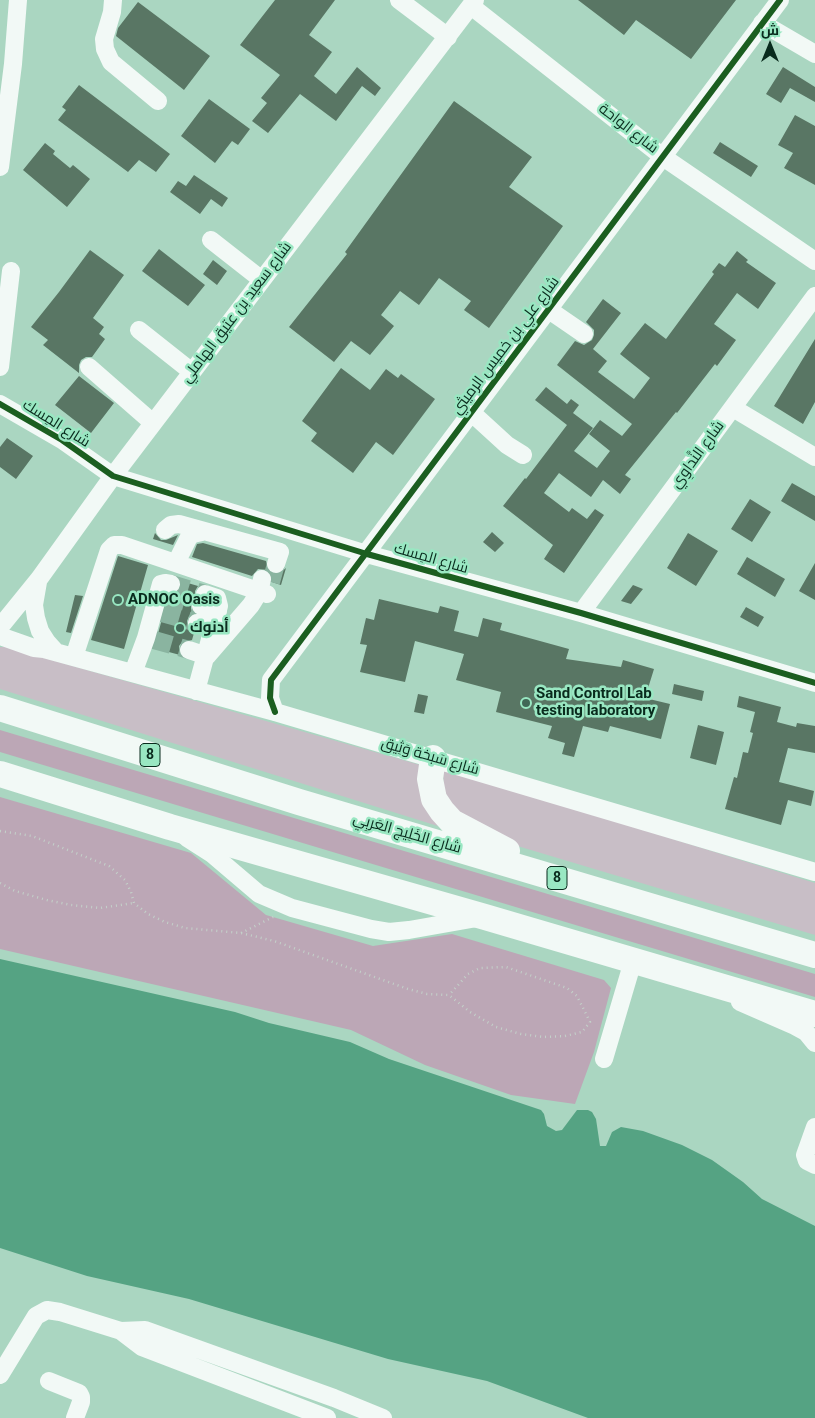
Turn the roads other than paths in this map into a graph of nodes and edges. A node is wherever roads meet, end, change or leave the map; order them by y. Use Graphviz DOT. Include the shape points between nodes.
graph roads {
  1 [pos="18,0"];
  2 [pos="113,0"];
  3 [pos="399,0"];
  4 [pos="780,0"];
  5 [pos="473,3"];
  6 [pos="762,23"];
  7 [pos="448,37"];
  8 [pos="815,54"];
  9 [pos="6,62"];
  10 [pos="158,101"];
  11 [pos="663,157"];
  12 [pos="0,167"];
  13 [pos="211,240"];
  14 [pos="815,261"];
  15 [pos="11,271"];
  16 [pos="262,280"];
  17 [pos="815,296"];
  18 [pos="549,310"];
  19 [pos="139,330"];
  20 [pos="584,334"];
  21 [pos="0,367"];
  22 [pos="89,367"];
  23 [pos="192,372"];
  24 [pos="0,404"];
  25 [pos="732,408"];
  26 [pos="472,413"];
  27 [pos="153,423"];
  28 [pos="522,455"];
  29 [pos="815,457"];
  30 [pos="113,476"];
  31 [pos="202,532"];
  32 [pos="161,543"];
  33 [pos="367,554"];
  34 [pos="272,558"];
  35 [pos="176,564"];
  36 [pos="39,579"];
  37 [pos="581,614"];
  38 [pos="158,615"];
  39 [pos="0,627"];
  40 [pos="0,632"];
  41 [pos="0,636"];
  42 [pos="50,650"];
  43 [pos="74,657"];
  44 [pos="134,673"];
  45 [pos="815,683"];
  46 [pos="196,691"];
  47 [pos="0,708"];
  48 [pos="276,712"];
  49 [pos="433,758"];
  50 [pos="0,774"];
  51 [pos="170,827"];
  52 [pos="815,872"];
  53 [pos="569,881"];
  54 [pos="484,917"];
  55 [pos="815,955"];
  56 [pos="633,961"];
  57 [pos="688,977"];
  58 [pos="815,1014"];
  59 [pos="815,1043"];
  60 [pos="604,1059"];
  61 [pos="815,1126"];
  62 [pos="815,1165"];
  63 [pos="121,1331"];
  64 [pos="0,1375"];
  65 [pos="49,1381"];
  66 [pos="75,1418"];
  67 [pos="327,1418"];
  68 [pos="383,1418"];
  1 -- 9 [label="street"];
  2 -- 10 [label="street" via="104,39 105,49 111,62"];
  3 -- 7 [label="street"];
  4 -- 6 [label="street, شارع علي بن خميس الرميثي"];
  5 -- 7 [label="street, شارع سعيد بن عتيق الهاملي"];
  5 -- 11 [label="street, شارع الواحة"];
  6 -- 8 [label="street"];
  6 -- 11 [label="street, شارع علي بن خميس الرميثي"];
  7 -- 16 [label="street, شارع سعيد بن عتيق الهاملي"];
  9 -- 12 [label="street"];
  11 -- 14 [label="street, شارع الواحة"];
  11 -- 18 [label="street, شارع علي بن خميس الرميثي"];
  13 -- 16 [label="street"];
  15 -- 21 [label="street"];
  16 -- 23 [label="street, شارع سعيد بن عتيق الهاملي"];
  17 -- 25 [label="street, شارع النَّداوِي"];
  18 -- 20 [label="street"];
  18 -- 26 [label="street, شارع علي بن خميس الرميثي"];
  19 -- 23 [label="street"];
  22 -- 27 [label="street"];
  23 -- 27 [label="street, شارع سعيد بن عتيق الهاملي"];
  24 -- 30 [label="street, شارع المِسك" via="62,440"];
  25 -- 29 [label="street"];
  25 -- 37 [label="street, شارع النَّداوِي"];
  26 -- 28 [label="street"];
  26 -- 33 [label="street, شارع علي بن خميس الرميثي"];
  27 -- 30 [label="street, شارع سعيد بن عتيق الهاملي"];
  30 -- 33 [label="street, شارع المِسك"];
  30 -- 36 [label="street, شارع سعيد بن عتيق الهاملي"];
  31 -- 32 [label="street" via="175,524 168,527"];
  31 -- 34 [label="street"];
  31 -- 35 [label="street" via="188,537"];
  32 -- 35 [label="street"];
  32 -- 43 [label="street" via="111,547"];
  33 -- 37 [label="street, شارع المِسك"];
  33 -- 48 [label="street, شارع علي بن خميس الرميثي" via="270,680 270,698"];
  35 -- 46 [label="street" via="265,587 254,617 204,632"];
  36 -- 39 [label="street, شارع سعيد بن عتيق الهاملي"];
  36 -- 42 [label="street" via="34,605 36,618"];
  37 -- 45 [label="street, شارع المِسك"];
  38 -- 44 [label="street"];
  40 -- 42 [label="street, شارع سَبخة وَثِيق" via="37,642"];
  41 -- 42 [label="street, شارع سَبخة وَثِيق"];
  42 -- 43 [label="street, شارع سَبخة وَثِيق"];
  43 -- 44 [label="street, شارع سَبخة وَثِيق"];
  44 -- 46 [label="street, شارع سَبخة وَثِيق"];
  46 -- 48 [label="street, شارع سَبخة وَثِيق"];
  47 -- 53 [label="highway, شارع الخَلِيج العَربِي / 8" via="299,802"];
  48 -- 49 [label="street, شارع سَبخة وَثِيق"];
  49 -- 52 [label="street, شارع سَبخة وَثِيق"];
  49 -- 53 [label="highway" via="430,778 434,800 452,822"];
  50 -- 51 [label="highway"];
  51 -- 54 [label="highway"];
  51 -- 54 [label="street" via="212,854 259,894 292,908 389,932"];
  53 -- 55 [label="highway, شارع الخَلِيج العَربِي / 8"];
  54 -- 56 [label="highway"];
  56 -- 57 [label="highway"];
  56 -- 60 [label="street"];
  57 -- 58 [label="highway"];
  57 -- 59 [label="street" via="795,1026 806,1032"];
  61 -- 62 [label="street" via="804,1155"];
  63 -- 64 [label="street" via="47,1310 36,1316"];
  63 -- 67 [label="street" via="142,1347"];
  63 -- 68 [label="street" via="145,1330"];
  65 -- 66 [label="street" via="79,1393 81,1402"];
}
